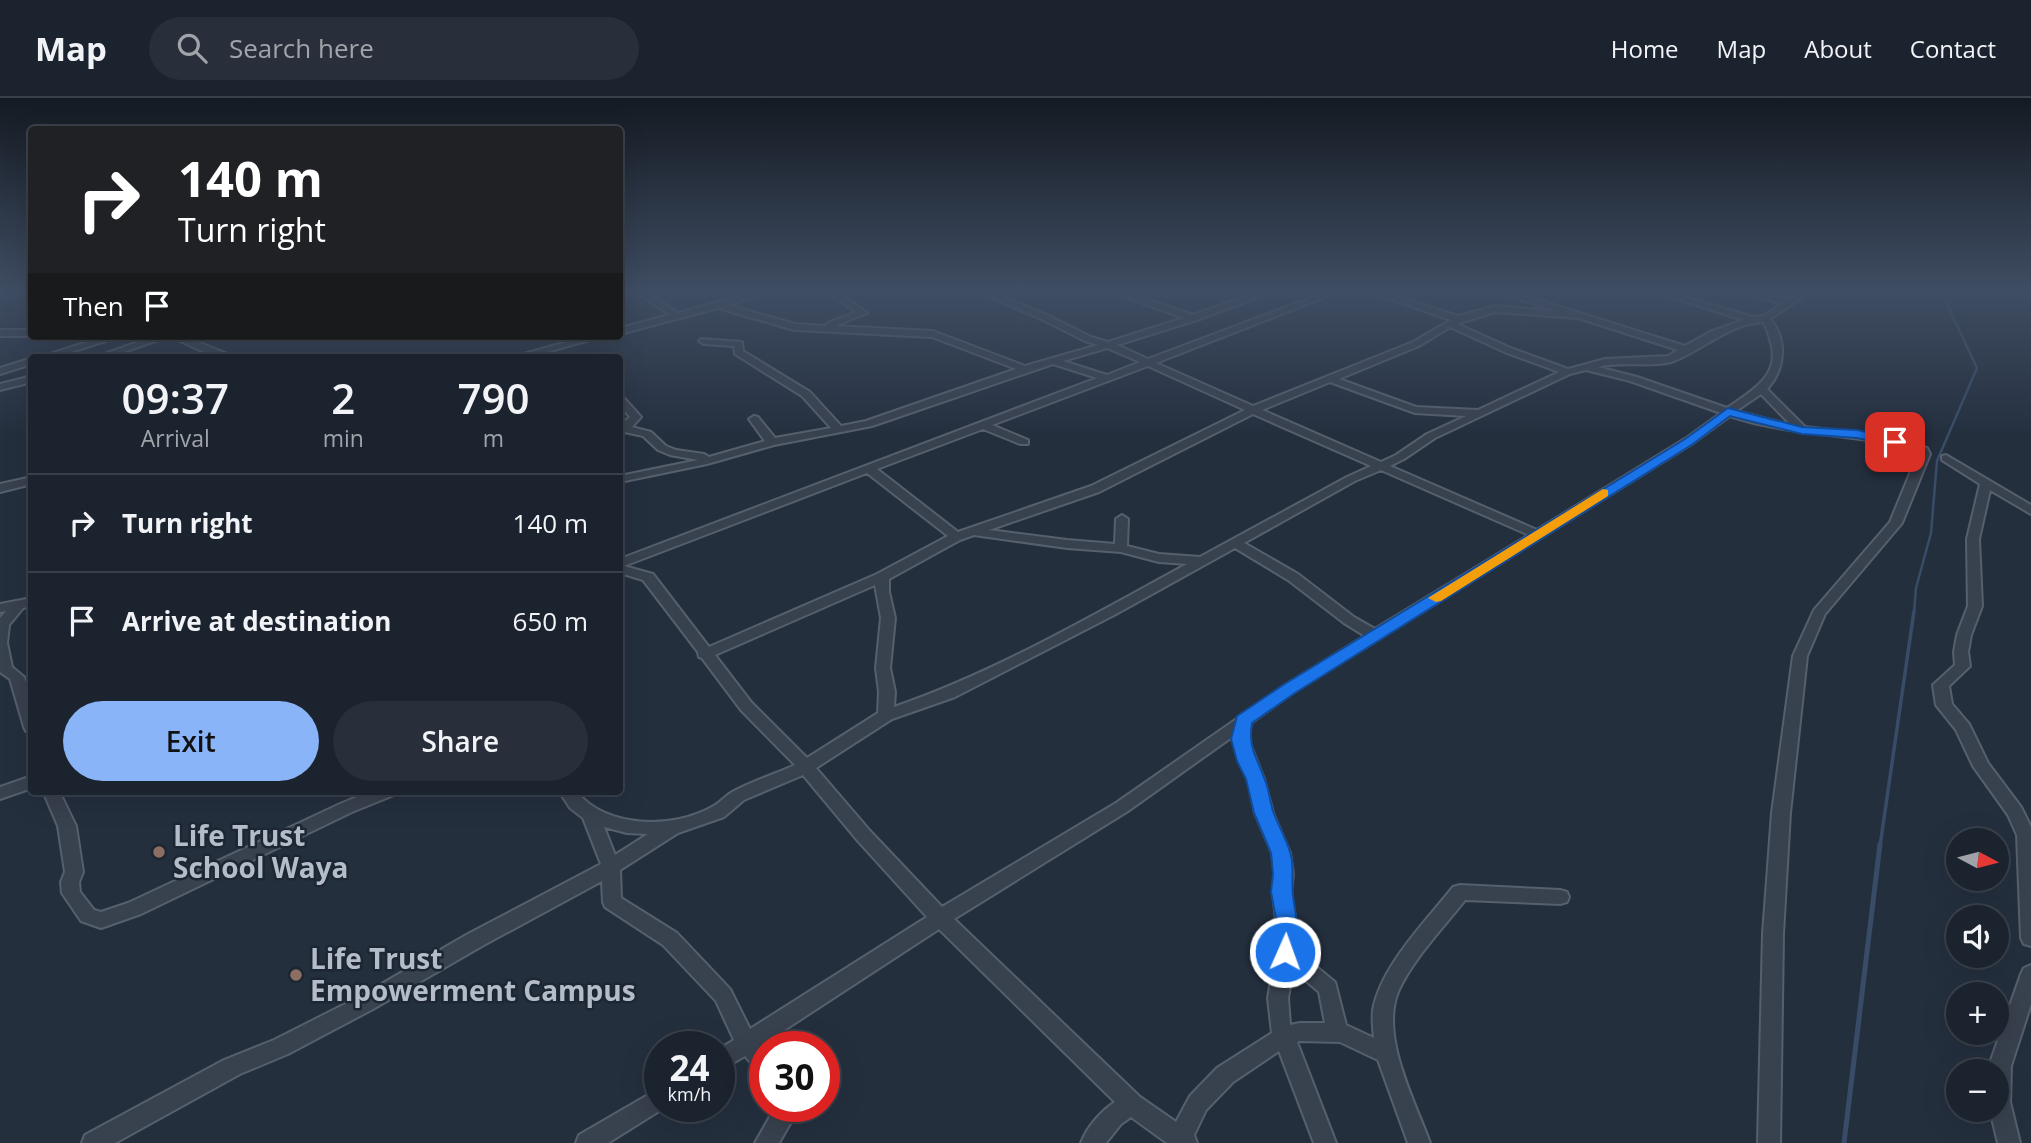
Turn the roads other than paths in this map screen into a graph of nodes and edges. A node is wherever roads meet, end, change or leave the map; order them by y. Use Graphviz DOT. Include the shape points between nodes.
graph roads {
  1 [pos="943,338"];
  2 [pos="1086,338"];
  3 [pos="1132,338"];
  4 [pos="1217,338"];
  5 [pos="1426,338"];
  6 [pos="1485,338"];
  7 [pos="1649,338"];
  8 [pos="1707,338"];
  9 [pos="1774,338"];
  10 [pos="103,340"];
  11 [pos="152,340"];
  12 [pos="184,340"];
  13 [pos="574,340"];
  14 [pos="704,341"];
  15 [pos="1109,345"];
  16 [pos="1687,350"];
  17 [pos="56,354"];
  18 [pos="110,354"];
  19 [pos="219,354"];
  20 [pos="528,354"];
  21 [pos="1054,361"];
  22 [pos="28,362"];
  23 [pos="1149,364"];
  24 [pos="1581,367"];
  25 [pos="1025,369"];
  26 [pos="0,371"];
  27 [pos="1567,372"];
  28 [pos="1109,379"];
  29 [pos="1331,379"];
  30 [pos="28,380"];
  31 [pos="0,387"];
  32 [pos="1762,388"];
  33 [pos="623,404"];
  34 [pos="1254,411"];
  35 [pos="1728,412"];
  36 [pos="1483,414"];
  37 [pos="754,419"];
  38 [pos="982,425"];
  39 [pos="623,427"];
  40 [pos="623,428"];
  41 [pos="839,430"];
  42 [pos="1802,430"];
  43 [pos="772,442"];
  44 [pos="1024,442"];
  45 [pos="715,458"];
  46 [pos="1947,458"];
  47 [pos="1378,465"];
  48 [pos="869,469"];
  49 [pos="623,478"];
  50 [pos="28,481"];
  51 [pos="1986,483"];
  52 [pos="0,488"];
  53 [pos="2031,510"];
  54 [pos="1122,519"];
  55 [pos="974,531"];
  56 [pos="1537,534"];
  57 [pos="956,537"];
  58 [pos="1235,543"];
  59 [pos="1121,548"];
  60 [pos="1205,561"];
  61 [pos="623,562"];
  62 [pos="623,570"];
  63 [pos="882,577"];
  64 [pos="25,603"];
  65 [pos="0,608"];
  66 [pos="1376,636"];
  67 [pos="0,643"];
  68 [pos="704,654"];
  69 [pos="28,714"];
  70 [pos="886,715"];
  71 [pos="1244,720"];
  72 [pos="806,767"];
  73 [pos="28,783"];
  74 [pos="0,793"];
  75 [pos="53,795"];
  76 [pos="378,795"];
  77 [pos="569,795"];
  78 [pos="591,817"];
  79 [pos="672,828"];
  80 [pos="611,867"];
  81 [pos="1560,897"];
  82 [pos="940,918"];
  83 [pos="2031,938"];
  84 [pos="1285,952"];
  85 [pos="2031,974"];
  86 [pos="1337,1033"];
  87 [pos="1283,1037"];
  88 [pos="747,1044"];
  89 [pos="735,1051"];
  90 [pos="1386,1053"];
  91 [pos="1132,1104"];
  92 [pos="644,1108"];
  93 [pos="779,1122"];
  94 [pos="1183,1140"];
  95 [pos="93,1143"];
  96 [pos="587,1143"];
  97 [pos="766,1143"];
  98 [pos="1092,1143"];
  99 [pos="1325,1143"];
  100 [pos="1419,1143"];
  101 [pos="1769,1143"];
  102 [pos="2009,1143"];
  1 -- 25 [label="street"];
  2 -- 15 [label="street"];
  3 -- 15 [label="street"];
  4 -- 23 [label="street"];
  5 -- 29 [label="street"];
  6 -- 27 [label="street"];
  7 -- 16 [label="street"];
  8 -- 16 [label="street"];
  9 -- 32 [label="street" via="1777,366"];
  10 -- 17 [label="street"];
  11 -- 18 [label="street"];
  12 -- 19 [label="street"];
  13 -- 20 [label="street"];
  14 -- 41 [label="street" via="739,344 738,352 806,394"];
  15 -- 21 [label="street"];
  15 -- 23 [label="street"];
  16 -- 24 [label="street" via="1667,360"];
  21 -- 25 [label="street"];
  21 -- 28 [label="street"];
  22 -- 26 [label="street"];
  23 -- 28 [label="street"];
  23 -- 34 [label="street"];
  24 -- 27 [label="street"];
  24 -- 35 [label="street" via="1656,386"];
  25 -- 41 [label="street" via="896,415"];
  27 -- 36 [label="street"];
  28 -- 38 [label="street"];
  29 -- 34 [label="street"];
  29 -- 36 [label="street" via="1415,410"];
  30 -- 31 [label="street"];
  32 -- 35 [label="street"];
  32 -- 42 [label="street"];
  33 -- 39 [label="street" via="636,417"];
  34 -- 47 [label="street"];
  34 -- 55 [label="street" via="1095,489"];
  35 -- 42 [label="street"];
  35 -- 56 [label="street"];
  36 -- 47 [label="street"];
  37 -- 43 [label="street"];
  38 -- 44 [label="street"];
  38 -- 48 [label="street"];
  40 -- 45 [label="street" via="648,434 674,453"];
  41 -- 43 [label="street"];
  42 -- 101 [label="street" via="1875,437 1915,447 1924,454 1896,523 1819,613 1800,656 1773,934"];
  43 -- 45 [label="street"];
  45 -- 49 [label="street"];
  46 -- 51 [label="street"];
  47 -- 56 [label="street"];
  47 -- 58 [label="street"];
  48 -- 57 [label="street"];
  48 -- 61 [label="street"];
  50 -- 52 [label="street"];
  51 -- 53 [label="street"];
  51 -- 83 [label="street" via="1973,539 1975,606 1964,635 1963,666 1941,685 1944,705 1963,728 1981,766 2026,835"];
  54 -- 59 [label="street"];
  55 -- 57 [label="street"];
  55 -- 59 [label="street"];
  56 -- 66 [label="street"];
  57 -- 63 [label="street"];
  58 -- 60 [label="street"];
  58 -- 66 [label="street"];
  59 -- 60 [label="street" via="1159,558"];
  60 -- 70 [label="street" via="950,693"];
  62 -- 68 [label="street" via="648,577"];
  63 -- 68 [label="street"];
  63 -- 70 [label="street" via="888,618 883,668"];
  64 -- 65 [label="street"];
  64 -- 67 [label="street" via="2,625"];
  66 -- 71 [label="street"];
  67 -- 69 [label="street" via="5,669 17,677"];
  68 -- 72 [label="street" via="746,706"];
  70 -- 72 [label="street"];
  71 -- 82 [label="street" via="1122,807"];
  71 -- 84 [label="street" via="1240,739 1281,853 1288,924"];
  72 -- 79 [label="street" via="738,796 718,811"];
  72 -- 82 [label="street"];
  73 -- 74 [label="street"];
  75 -- 76 [label="street" via="67,826 74,872 71,893 88,916 101,920 134,909"];
  77 -- 78 [label="street"];
  78 -- 79 [label="street" via="634,828"];
  78 -- 80 [label="street"];
  79 -- 80 [label="street"];
  80 -- 88 [label="street" via="612,902 670,939 706,976 723,995"];
  80 -- 95 [label="street" via="322,1026 232,1067"];
  81 -- 90 [label="street" via="1461,891 1389,990 1383,1012"];
  82 -- 88 [label="street"];
  82 -- 91 [label="street"];
  84 -- 86 [label="street" via="1328,988"];
  84 -- 87 [label="street" via="1278,998"];
  85 -- 102 [label="street" via="2000,1066 1999,1102"];
  86 -- 87 [label="street" via="1300,1032"];
  86 -- 90 [label="street"];
  87 -- 94 [label="street" via="1225,1075 1198,1103"];
  87 -- 99 [label="street"];
  88 -- 89 [label="street"];
  90 -- 100 [label="street"];
  91 -- 94 [label="street"];
  91 -- 98 [label="street" via="1113,1116"];
  92 -- 96 [label="street"];
  93 -- 97 [label="street"];
}
